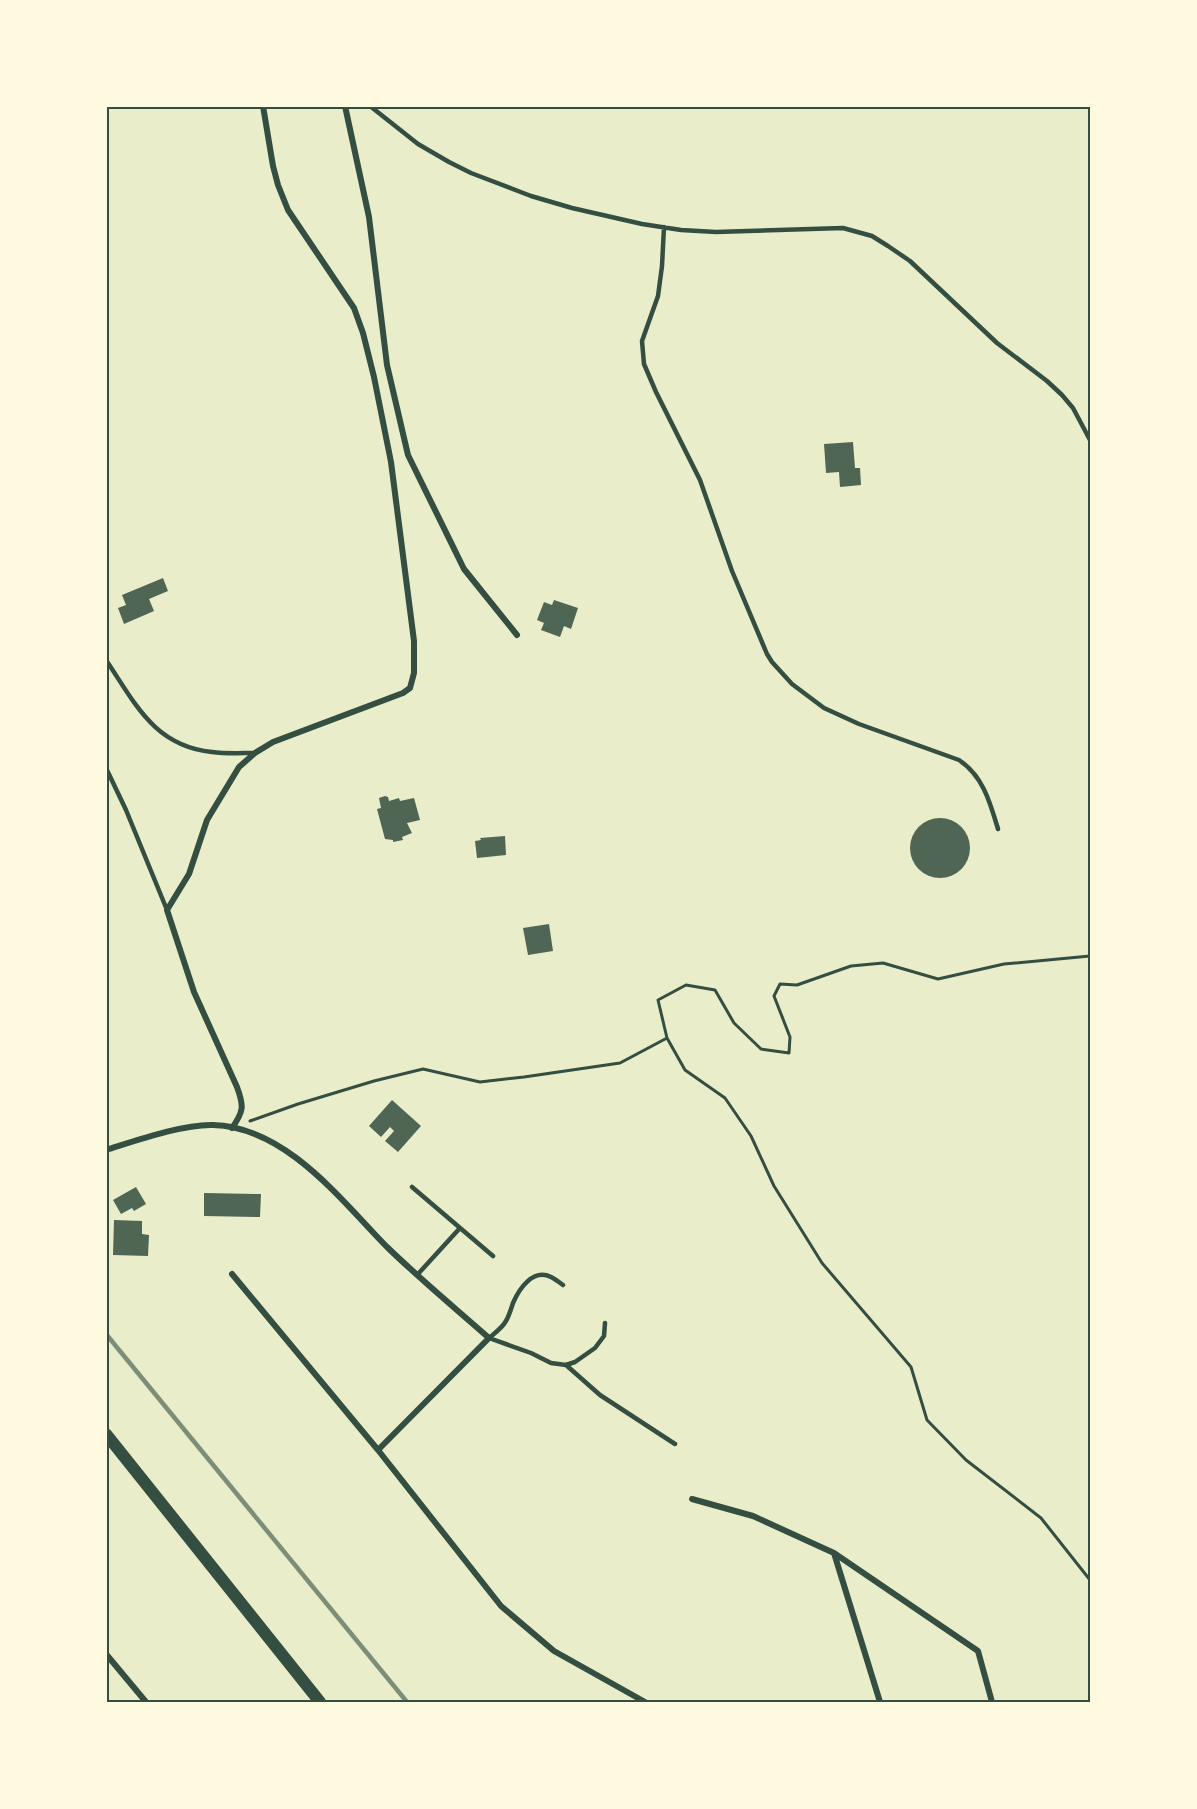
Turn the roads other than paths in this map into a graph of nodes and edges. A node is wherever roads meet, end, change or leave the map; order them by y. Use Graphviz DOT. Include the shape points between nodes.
graph roads {
  1 [pos="263,106"];
  2 [pos="345,106"];
  3 [pos="370,106"];
  4 [pos="664,227"];
  5 [pos="1090,440"];
  6 [pos="517,635"];
  7 [pos="106,660"];
  8 [pos="255,753"];
  9 [pos="106,768"];
  10 [pos="998,829"];
  11 [pos="167,910"];
  12 [pos="232,1128"];
  13 [pos="106,1150"];
  14 [pos="412,1187"];
  15 [pos="460,1228"];
  16 [pos="493,1256"];
  17 [pos="232,1274"];
  18 [pos="418,1274"];
  19 [pos="563,1285"];
  20 [pos="605,1323"];
  21 [pos="489,1338"];
  22 [pos="566,1365"];
  23 [pos="106,1434"];
  24 [pos="675,1444"];
  25 [pos="378,1450"];
  26 [pos="692,1498"];
  27 [pos="834,1553"];
  28 [pos="106,1653"];
  29 [pos="146,1702"];
  30 [pos="320,1702"];
  31 [pos="645,1702"];
  32 [pos="880,1702"];
  33 [pos="992,1702"];
  1 -- 8 [label="street" via="273,166 288,210 354,308 363,333 391,462 414,641 414,673 410,688 403,693 273,741"];
  2 -- 6 [label="street" via="369,217 387,365 406,449 464,569"];
  3 -- 4 [label="lane" via="418,144 471,173 572,208"];
  4 -- 5 [label="lane" via="716,232 843,228 872,236 910,261 997,343 1054,388 1073,408"];
  4 -- 10 [label="lane" via="658,296 642,341 644,364 699,480 767,654 792,684 824,708 966,764 987,793"];
  7 -- 8 [label="lane" via="146,719 167,738 212,752"];
  8 -- 11 [label="street" via="239,767 207,820 189,874"];
  9 -- 11 [label="lane"];
  11 -- 12 [label="street" via="194,992 243,1103 241,1116"];
  12 -- 13 [label="street" via="189,1127"];
  12 -- 18 [label="street" via="264,1137 315,1172"];
  14 -- 15 [label="lane"];
  15 -- 16 [label="lane"];
  15 -- 18 [label="lane"];
  17 -- 25 [label="street"];
  18 -- 21 [label="street"];
  19 -- 21 [label="lane" via="544,1274 529,1280 516,1296 507,1321"];
  20 -- 22 [label="lane" via="604,1336 595,1348"];
  21 -- 22 [label="lane" via="551,1363"];
  21 -- 25 [label="street"];
  22 -- 24 [label="lane" via="600,1395"];
  23 -- 30 [label="main road"];
  25 -- 31 [label="street" via="501,1606 554,1651"];
  26 -- 27 [label="street" via="753,1516"];
  27 -- 32 [label="street"];
  27 -- 33 [label="street" via="978,1651"];
  28 -- 29 [label="street"];
}
